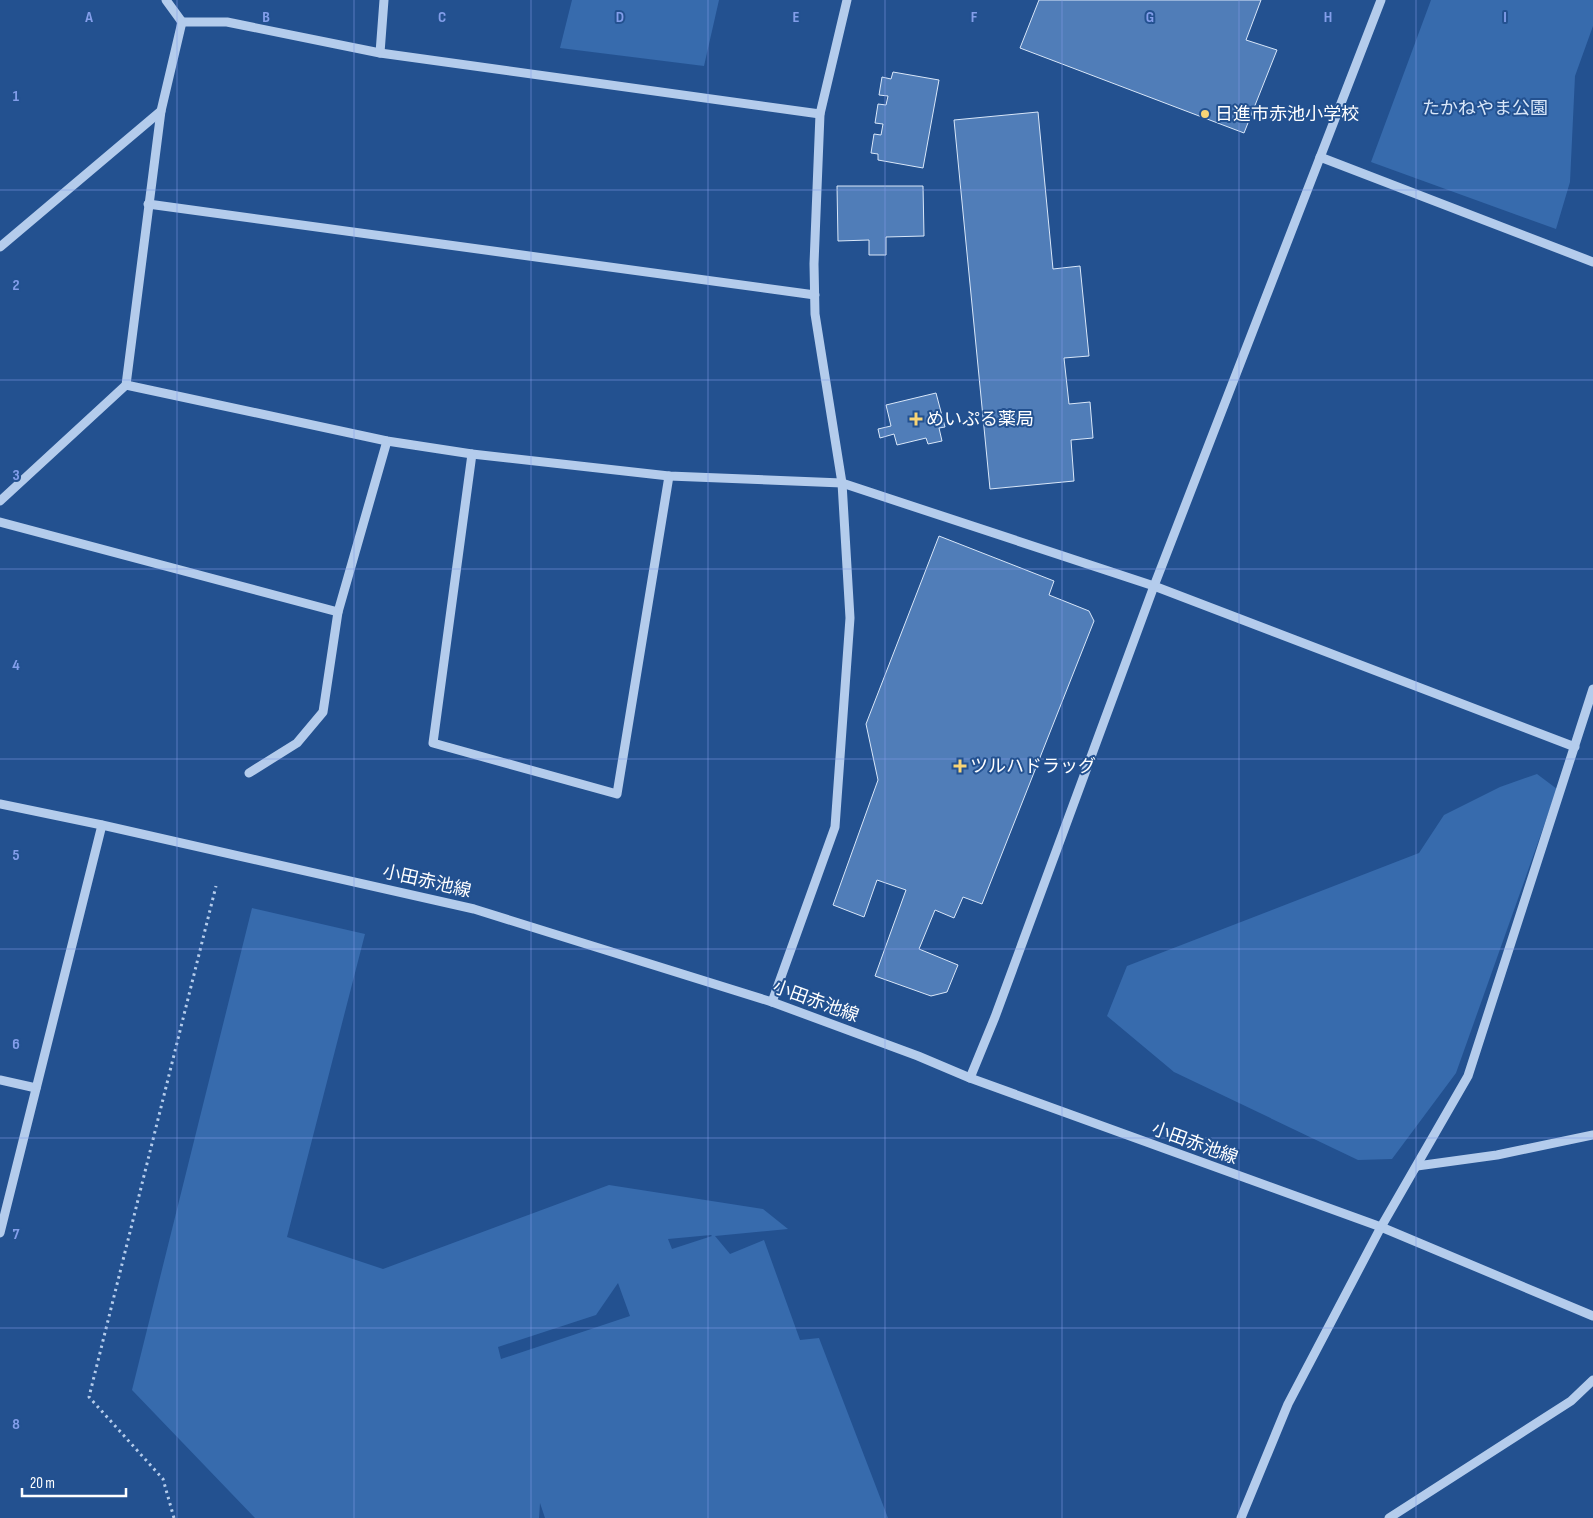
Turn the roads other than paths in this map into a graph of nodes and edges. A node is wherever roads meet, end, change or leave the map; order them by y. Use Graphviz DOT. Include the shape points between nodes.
graph roads {
  1 [pos="166,0"];
  2 [pos="384,0"];
  3 [pos="848,0"];
  4 [pos="1381,0"];
  5 [pos="182,22"];
  6 [pos="380,53"];
  7 [pos="160,111"];
  8 [pos="820,114"];
  9 [pos="1320,157"];
  10 [pos="148,204"];
  11 [pos="0,247"];
  12 [pos="1593,262"];
  13 [pos="815,295"];
  14 [pos="126,385"];
  15 [pos="387,440"];
  16 [pos="472,454"];
  17 [pos="669,476"];
  18 [pos="842,483"];
  19 [pos="0,501"];
  20 [pos="0,522"];
  21 [pos="1154,586"];
  22 [pos="338,612"];
  23 [pos="1593,689"];
  24 [pos="1575,747"];
  25 [pos="249,773"];
  26 [pos="0,804"];
  27 [pos="102,825"];
  28 [pos="772,1002"];
  29 [pos="970,1078"];
  30 [pos="0,1080"];
  31 [pos="36,1088"];
  32 [pos="1593,1134"];
  33 [pos="1417,1166"];
  34 [pos="1381,1228"];
  35 [pos="0,1232"];
  36 [pos="1593,1316"];
  37 [pos="1593,1380"];
  38 [pos="1242,1518"];
  39 [pos="1389,1518"];
  1 -- 5 [label="street"];
  2 -- 6 [label="street"];
  3 -- 8 [label="street"];
  4 -- 9 [label="street"];
  5 -- 6 [label="street" via="227,22"];
  5 -- 7 [label="street"];
  6 -- 8 [label="street"];
  7 -- 10 [label="street"];
  7 -- 11 [label="street"];
  8 -- 13 [label="street"];
  9 -- 12 [label="street"];
  9 -- 21 [label="street"];
  10 -- 13 [label="street"];
  10 -- 14 [label="street"];
  13 -- 18 [label="street" via="815,314"];
  14 -- 15 [label="street"];
  14 -- 19 [label="street"];
  15 -- 16 [label="street"];
  15 -- 22 [label="street"];
  16 -- 17 [label="street"];
  16 -- 17 [label="street" via="433,743 617,794"];
  17 -- 18 [label="street"];
  18 -- 21 [label="street"];
  18 -- 28 [label="street" via="850,618 835,827"];
  20 -- 22 [label="street"];
  21 -- 24 [label="street"];
  21 -- 29 [label="street"];
  22 -- 25 [label="street" via="323,712 297,743"];
  23 -- 24 [label="street"];
  24 -- 33 [label="street" via="1468,1076"];
  26 -- 27 [label="street, 小田赤池線"];
  27 -- 28 [label="street, 小田赤池線" via="474,909"];
  27 -- 31 [label="street"];
  28 -- 29 [label="street, 小田赤池線"];
  29 -- 34 [label="street, 小田赤池線"];
  30 -- 31 [label="street"];
  31 -- 35 [label="street"];
  32 -- 33 [label="street" via="1497,1155"];
  33 -- 34 [label="street"];
  34 -- 36 [label="street, 小田赤池線"];
  34 -- 38 [label="street" via="1288,1404"];
  37 -- 39 [label="street" via="1570,1401"];
}
